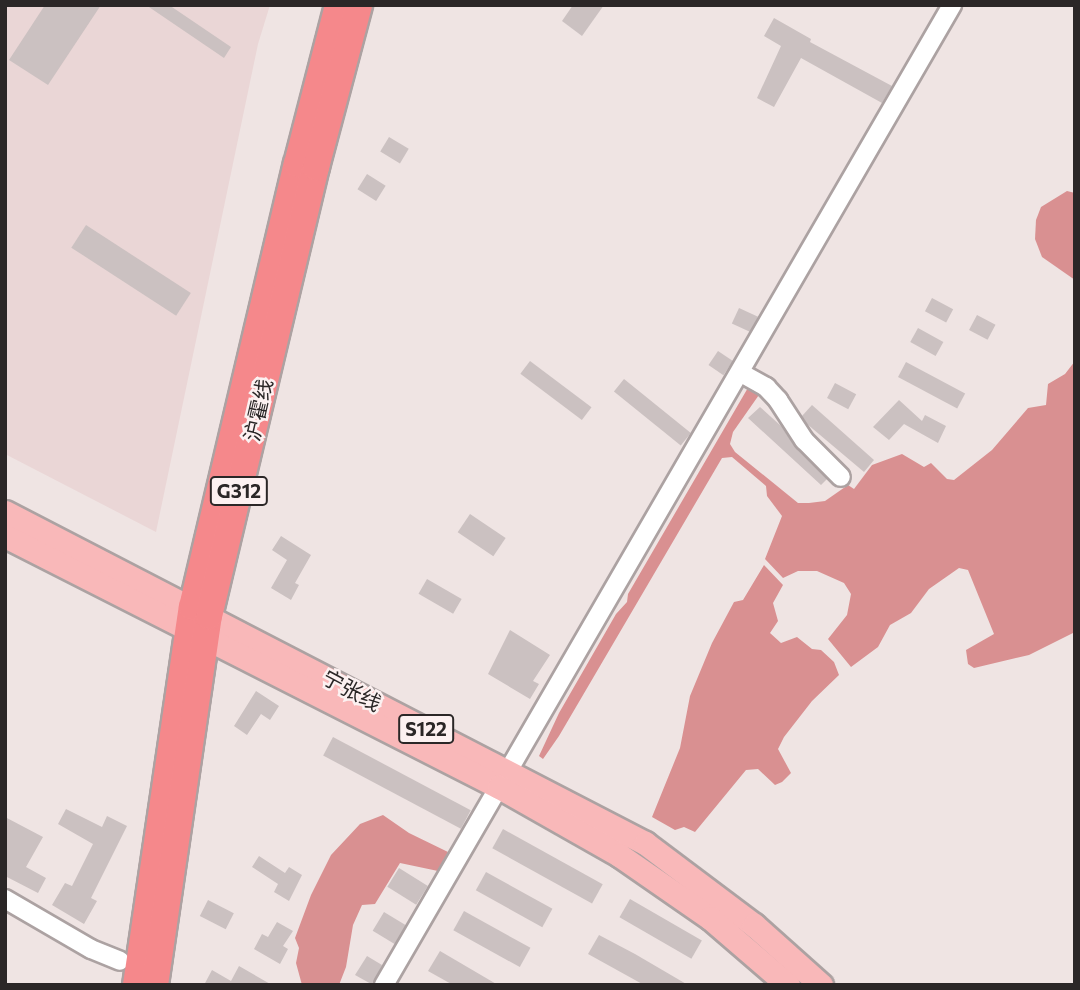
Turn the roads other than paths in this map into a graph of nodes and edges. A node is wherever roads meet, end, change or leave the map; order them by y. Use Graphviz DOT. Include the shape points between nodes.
graph roads {
  1 [pos="338,5"];
  2 [pos="359,5"];
  3 [pos="952,5"];
  4 [pos="327,84"];
  5 [pos="741,373"];
  6 [pos="841,477"];
  7 [pos="5,512"];
  8 [pos="5,536"];
  9 [pos="199,622"];
  10 [pos="503,779"];
  11 [pos="5,899"];
  12 [pos="120,961"];
  13 [pos="136,985"];
  14 [pos="155,985"];
  15 [pos="384,985"];
  16 [pos="788,985"];
  17 [pos="821,985"];
  1 -- 4 [label="highway, 沪霍线 / G312"];
  2 -- 4 [label="highway, 沪霍线 / G312"];
  3 -- 5 [label="street"];
  4 -- 9 [label="highway, 沪霍线 / G312"];
  5 -- 6 [label="street" via="766,387 804,440"];
  5 -- 10 [label="street"];
  7 -- 9 [label="main road, 宁张线 / S122"];
  8 -- 9 [label="main road, 宁张线 / S122"];
  9 -- 10 [label="main road, 宁张线 / S122"];
  9 -- 13 [label="highway, 沪霍线 / G312"];
  9 -- 14 [label="highway, 沪霍线 / G312"];
  10 -- 15 [label="street"];
  10 -- 16 [label="main road, 宁张线 / S122" via="710,918"];
  10 -- 17 [label="main road, 宁张线 / S122" via="645,843 754,925"];
  11 -- 12 [label="street"];
}
